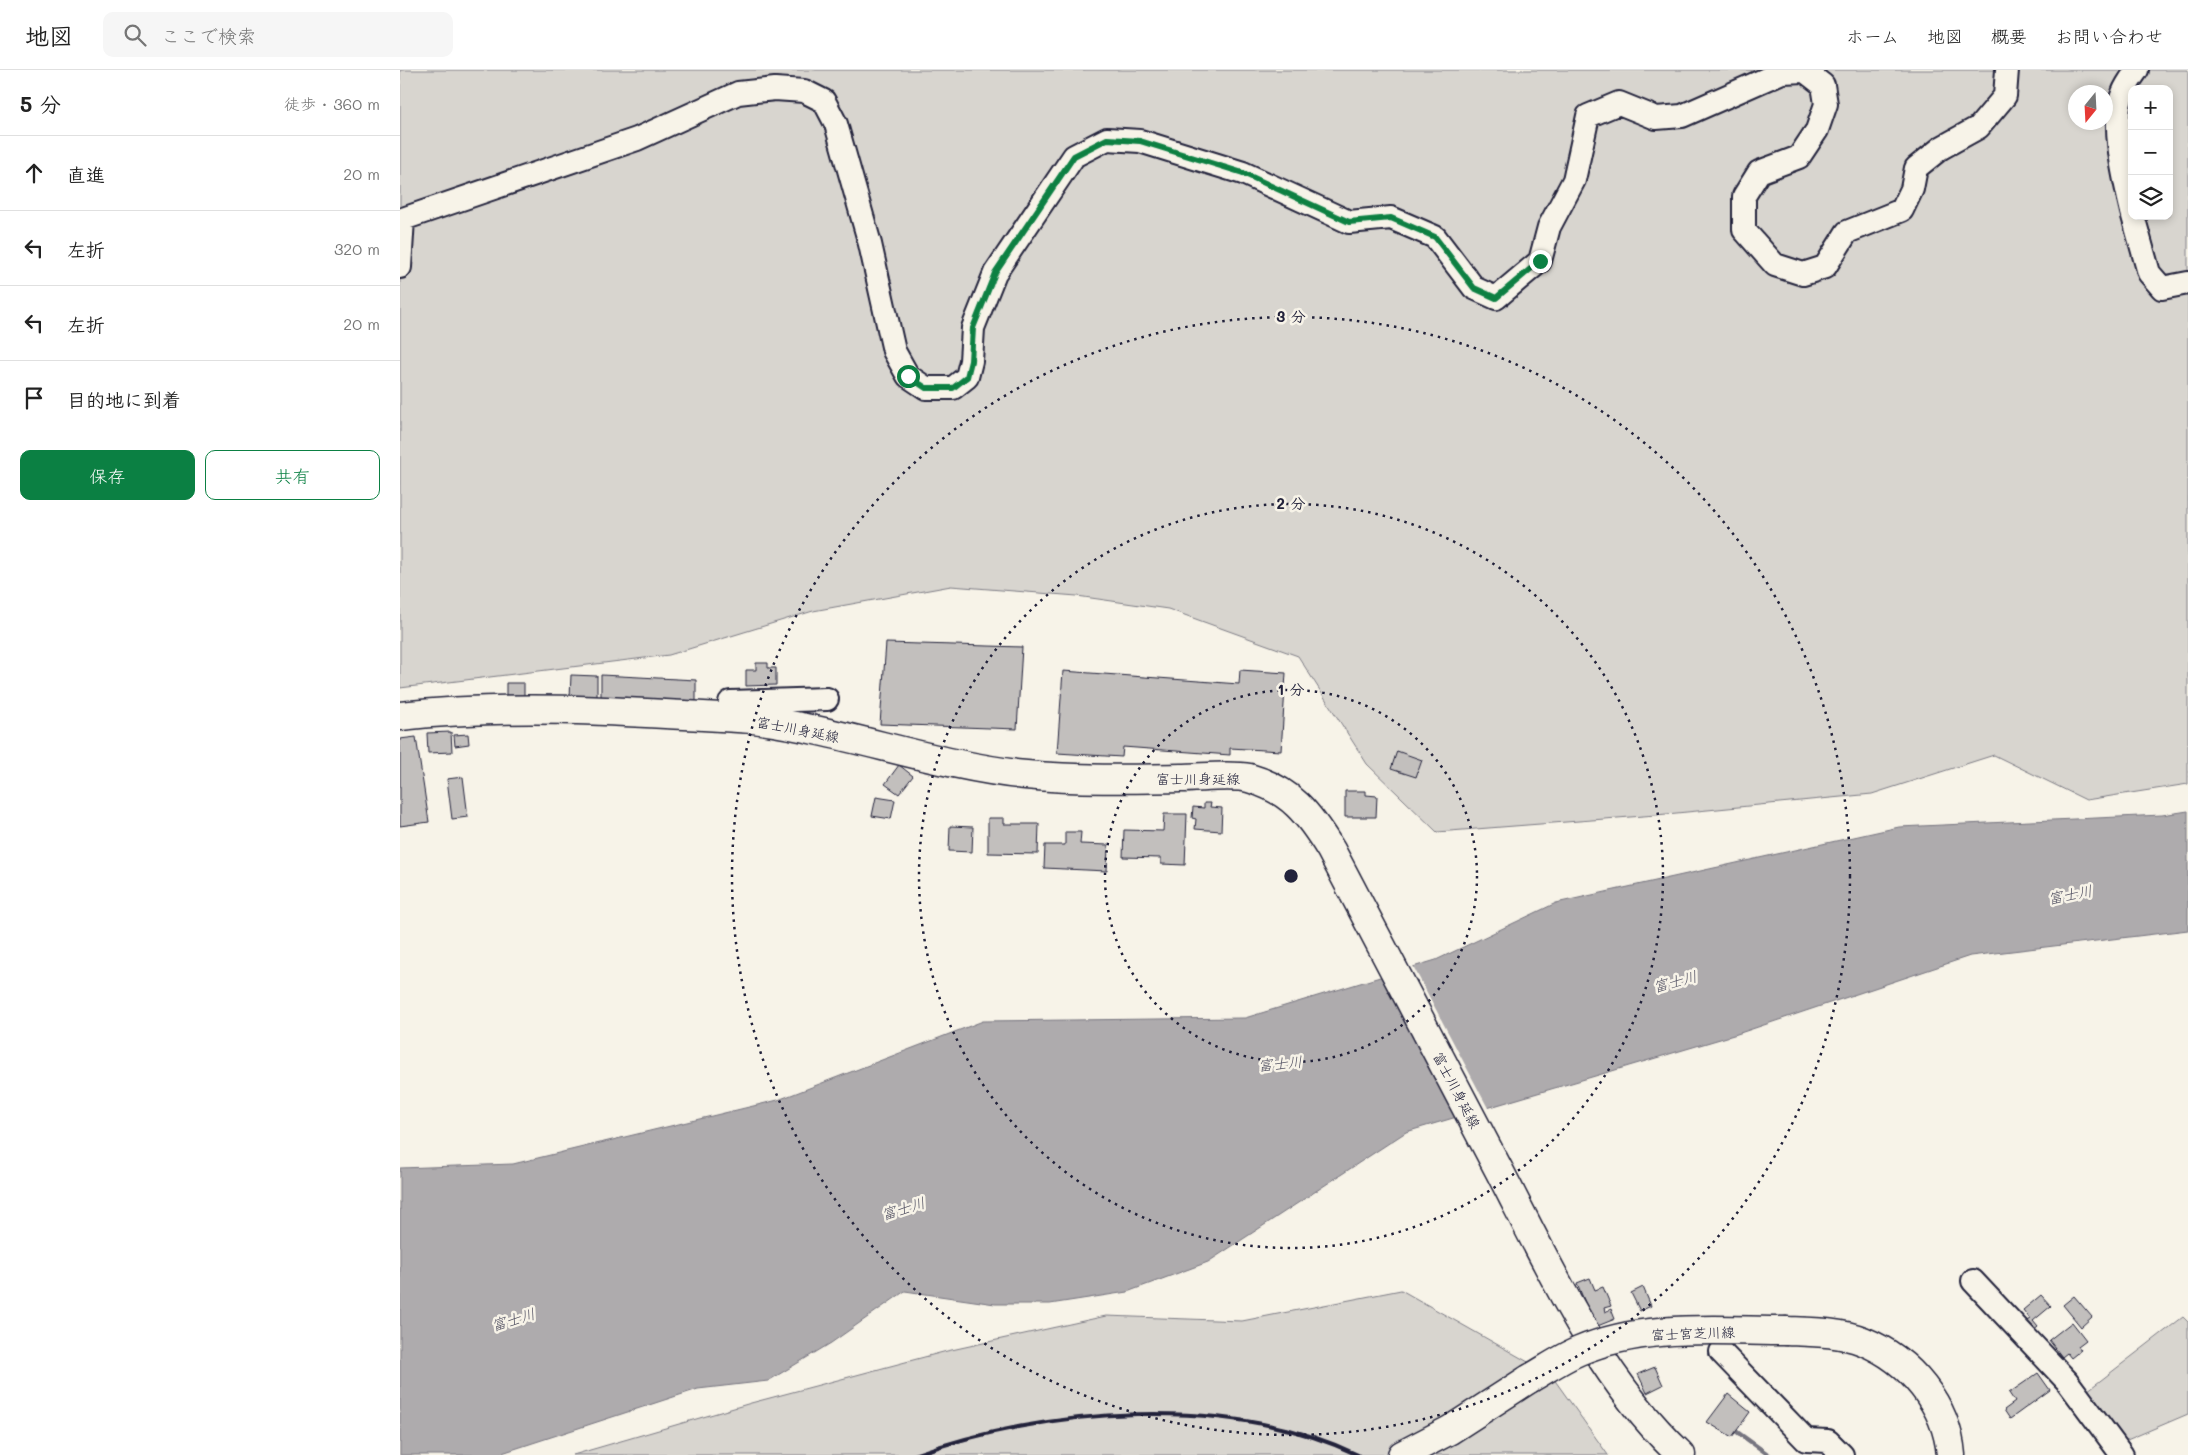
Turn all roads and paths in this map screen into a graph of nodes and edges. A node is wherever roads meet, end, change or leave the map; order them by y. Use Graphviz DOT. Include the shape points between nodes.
graph roads {
  1 [pos="2007,70"];
  2 [pos="2137,70"];
  3 [pos="2128,195"];
  4 [pos="402,219"];
  5 [pos="2134,220"];
  6 [pos="400,267"];
  7 [pos="2188,283"];
  8 [pos="827,699"];
  9 [pos="400,716"];
  10 [pos="728,718"];
  11 [pos="1973,1281"];
  12 [pos="1721,1352"];
  13 [pos="1402,1455"];
  14 [pos="1681,1455"];
  15 [pos="1842,1455"];
  16 [pos="1951,1455"];
  17 [pos="2122,1455"];
  1 -- 4 [label="street" via="2005,96 1979,127 1941,148 1916,168 1912,189 1902,210 1847,232 1825,267 1803,274 1774,265 1744,230 1744,196 1759,172 1799,157 1817,130 1826,104 1823,84 1806,71 1782,72 1682,116 1656,118 1619,103 1588,116 1574,180 1549,227 1540,261 1496,298 1474,288 1435,237 1391,218 1349,222 1243,173 1140,141 1107,139 1074,156 995,273 973,328 967,377 953,388 926,388 908,376 894,351 870,244 836,124 824,101 804,91 775,89 738,93 646,135"];
  2 -- 3 [label="street" via="2122,94 2119,112 2121,164"];
  4 -- 6 [label="street"];
  5 -- 7 [label="street" via="2149,273 2162,288"];
  8 -- 10 [label="street" via="730,702"];
  9 -- 10 [label="main road, 富士川身延線" via="458,710 534,709"];
  10 -- 14 [label="main road, 富士川身延線" via="788,724 976,768 1027,775 1118,779 1246,778 1270,785 1291,798 1313,820 1331,850 1546,1260 1604,1363"];
  11 -- 17 [label="street" via="2067,1381"];
  12 -- 15 [label="street" via="1806,1440 1828,1440"];
  13 -- 16 [label="main road, 富士宮芝川線, bridge" via="1450,1430 1579,1351 1621,1338 1662,1332 1787,1331 1821,1332 1863,1341 1898,1362 1926,1388 1939,1409 1950,1441"];
}
